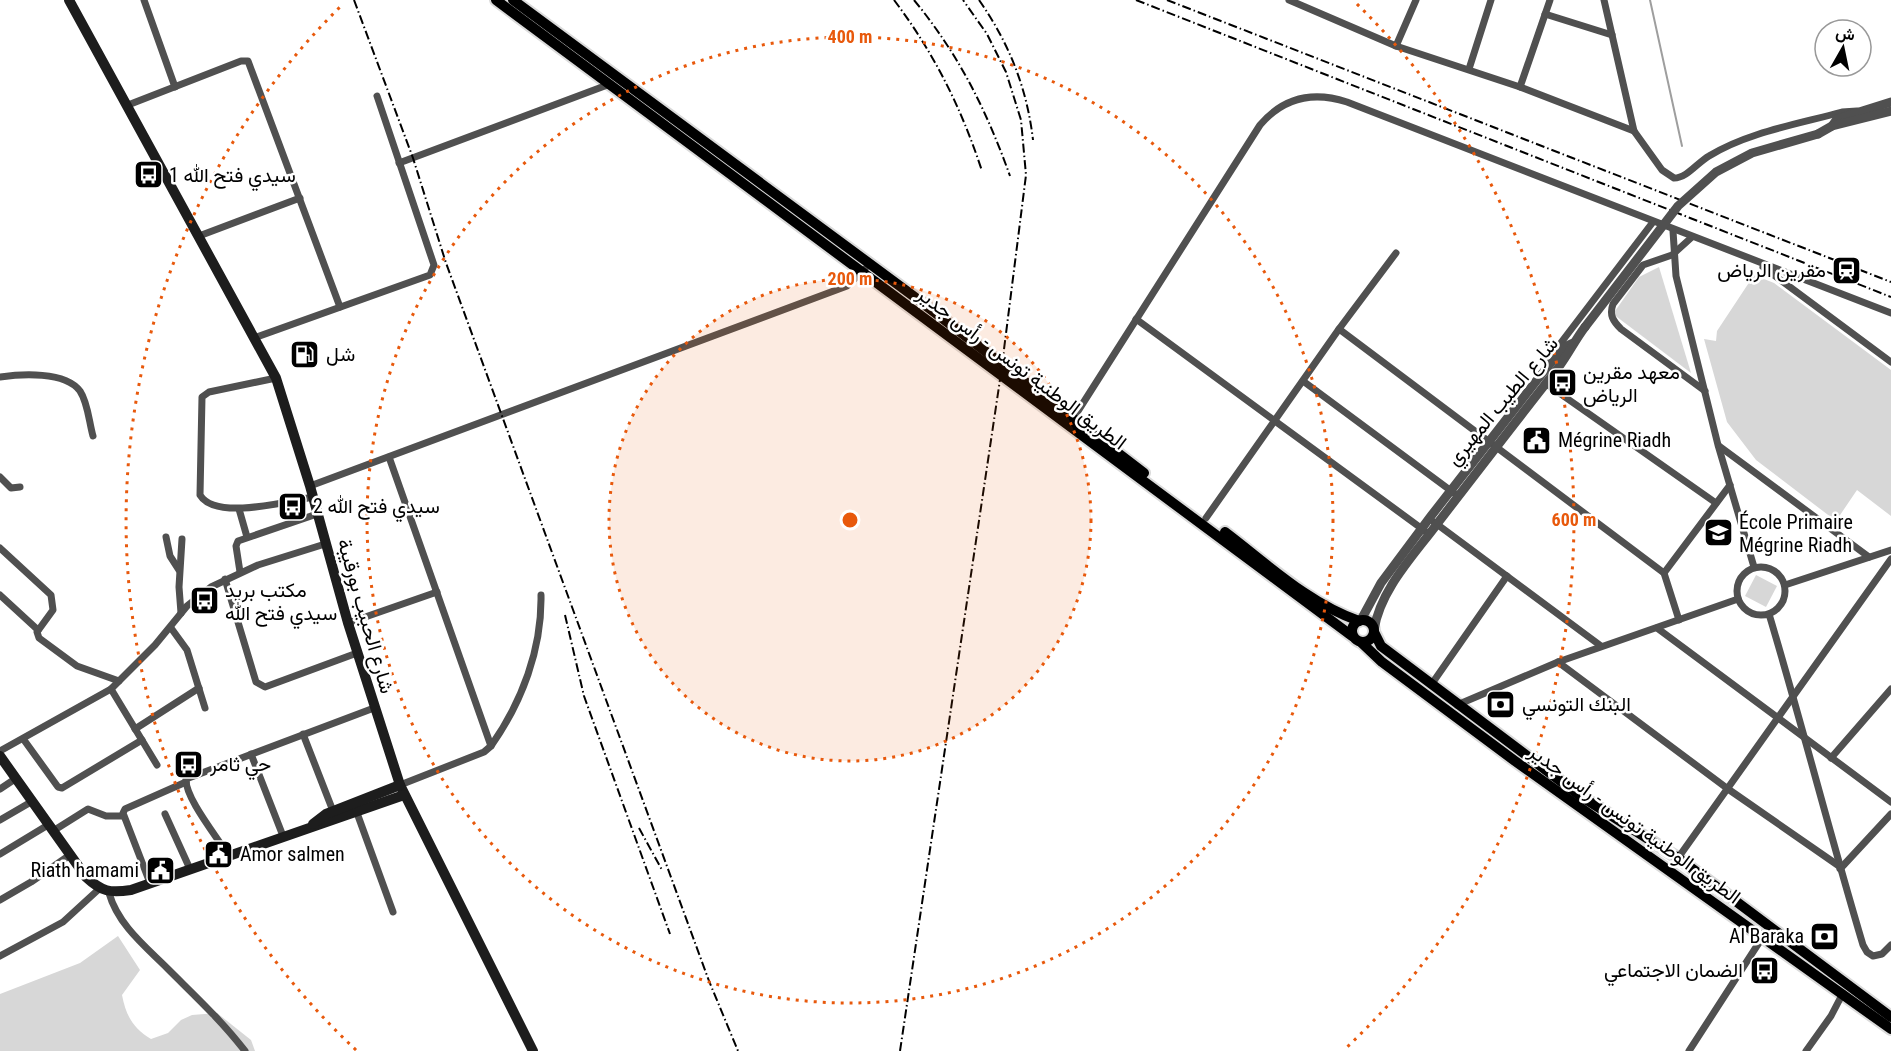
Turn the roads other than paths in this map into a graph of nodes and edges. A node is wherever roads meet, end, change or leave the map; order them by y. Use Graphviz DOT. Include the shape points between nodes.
graph roads {
  1 [pos="69,0"];
  2 [pos="144,0"];
  3 [pos="496,0"];
  4 [pos="513,0"];
  5 [pos="1290,0"];
  6 [pos="1416,0"];
  7 [pos="1491,0"];
  8 [pos="1550,0"];
  9 [pos="1604,0"];
  10 [pos="1545,14"];
  11 [pos="1612,35"];
  12 [pos="1396,46"];
  13 [pos="1469,69"];
  14 [pos="615,82"];
  15 [pos="175,87"];
  16 [pos="1520,87"];
  17 [pos="377,96"];
  18 [pos="1891,102"];
  19 [pos="128,105"];
  20 [pos="1860,111"];
  21 [pos="1891,111"];
  22 [pos="1832,126"];
  23 [pos="1634,131"];
  24 [pos="399,163"];
  25 [pos="300,198"];
  26 [pos="1653,222"];
  27 [pos="1673,231"];
  28 [pos="199,236"];
  29 [pos="1692,237"];
  30 [pos="1396,253"];
  31 [pos="1672,255"];
  32 [pos="1756,262"];
  33 [pos="866,267"];
  34 [pos="340,307"];
  35 [pos="1891,313"];
  36 [pos="1137,319"];
  37 [pos="1339,329"];
  38 [pos="254,338"];
  39 [pos="1891,362"];
  40 [pos="0,376"];
  41 [pos="276,378"];
  42 [pos="1303,381"];
  43 [pos="1541,382"];
  44 [pos="1705,390"];
  45 [pos="1274,420"];
  46 [pos="1071,423"];
  47 [pos="93,436"];
  48 [pos="1492,444"];
  49 [pos="1718,445"];
  50 [pos="389,456"];
  51 [pos="0,477"];
  52 [pos="1730,485"];
  53 [pos="20,487"];
  54 [pos="312,492"];
  55 [pos="1454,494"];
  56 [pos="1716,503"];
  57 [pos="240,508"];
  58 [pos="318,514"];
  59 [pos="1206,518"];
  60 [pos="1434,521"];
  61 [pos="1426,531"];
  62 [pos="166,537"];
  63 [pos="247,537"];
  64 [pos="182,539"];
  65 [pos="325,544"];
  66 [pos="0,548"];
  67 [pos="1891,550"];
  68 [pos="1869,557"];
  69 [pos="1891,559"];
  70 [pos="1754,567"];
  71 [pos="179,570"];
  72 [pos="240,572"];
  73 [pos="1664,573"];
  74 [pos="1507,576"];
  75 [pos="225,579"];
  76 [pos="1785,585"];
  77 [pos="437,592"];
  78 [pos="0,595"];
  79 [pos="542,595"];
  80 [pos="1738,599"];
  81 [pos="181,613"];
  82 [pos="1768,614"];
  83 [pos="1360,620"];
  84 [pos="1679,620"];
  85 [pos="348,623"];
  86 [pos="171,628"];
  87 [pos="1657,628"];
  88 [pos="38,630"];
  89 [pos="1374,631"];
  90 [pos="1352,636"];
  91 [pos="1362,643"];
  92 [pos="1601,646"];
  93 [pos="357,653"];
  94 [pos="1558,662"];
  95 [pos="119,681"];
  96 [pos="1431,685"];
  97 [pos="199,688"];
  98 [pos="111,689"];
  99 [pos="1891,689"];
  100 [pos="1794,696"];
  101 [pos="1456,705"];
  102 [pos="205,708"];
  103 [pos="374,708"];
  104 [pos="1778,720"];
  105 [pos="135,729"];
  106 [pos="303,734"];
  107 [pos="1803,738"];
  108 [pos="24,740"];
  109 [pos="142,740"];
  110 [pos="491,746"];
  111 [pos="0,751"];
  112 [pos="250,754"];
  113 [pos="0,756"];
  114 [pos="1831,758"];
  115 [pos="157,765"];
  116 [pos="15,779"];
  117 [pos="186,782"];
  118 [pos="0,789"];
  119 [pos="1728,789"];
  120 [pos="402,790"];
  121 [pos="31,802"];
  122 [pos="1891,802"];
  123 [pos="333,811"];
  124 [pos="357,813"];
  125 [pos="165,814"];
  126 [pos="1891,814"];
  127 [pos="123,816"];
  128 [pos="0,820"];
  129 [pos="310,826"];
  130 [pos="50,828"];
  131 [pos="283,836"];
  132 [pos="0,854"];
  133 [pos="70,855"];
  134 [pos="228,855"];
  135 [pos="1678,858"];
  136 [pos="1840,867"];
  137 [pos="190,869"];
  138 [pos="150,883"];
  139 [pos="104,891"];
  140 [pos="0,900"];
  141 [pos="393,912"];
  142 [pos="1762,938"];
  143 [pos="1891,945"];
  144 [pos="0,956"];
  145 [pos="1846,990"];
  146 [pos="1891,1017"];
  147 [pos="1891,1029"];
  148 [pos="244,1051"];
  149 [pos="533,1051"];
  150 [pos="1689,1051"];
  151 [pos="1806,1051"];
  1 -- 19 [label="main road, شارع الحبيب بورقيبة"];
  2 -- 15 [label="street"];
  3 -- 14 [label="main road, الطريق الوطنية تونس - رأس جدير"];
  4 -- 14 [label="main road, الطريق الوطنية تونس - رأس جدير"];
  5 -- 12 [label="street"];
  6 -- 12 [label="street"];
  7 -- 13 [label="street"];
  8 -- 10 [label="street"];
  9 -- 11 [label="street"];
  10 -- 11 [label="street"];
  10 -- 16 [label="street"];
  11 -- 23 [label="street"];
  12 -- 13 [label="street"];
  13 -- 16 [label="street"];
  14 -- 24 [label="street"];
  14 -- 33 [label="main road, الطريق الوطنية تونس - رأس جدير"];
  15 -- 19 [label="street"];
  15 -- 25 [label="street" via="248,61"];
  16 -- 23 [label="street"];
  17 -- 24 [label="street"];
  18 -- 20 [label="street"];
  19 -- 28 [label="main road, شارع الحبيب بورقيبة"];
  20 -- 22 [label="street" via="1836,119"];
  20 -- 23 [label="street" via="1842,112 1739,142 1708,156 1678,178 1666,174"];
  21 -- 22 [label="street"];
  22 -- 43 [label="street, شارع الطيب المهيري, bridge" via="1818,134 1752,153 1716,172 1678,206 1572,343 1571,350"];
  24 -- 34 [label="street" via="433,270 430,275"];
  25 -- 28 [label="street"];
  25 -- 34 [label="street"];
  26 -- 27 [label="street"];
  26 -- 36 [label="street" via="1347,102 1320,96 1303,98 1275,109 1260,125"];
  26 -- 43 [label="street" via="1563,338"];
  27 -- 29 [label="street"];
  27 -- 31 [label="street"];
  28 -- 38 [label="main road, شارع الحبيب بورقيبة"];
  29 -- 31 [label="street"];
  29 -- 32 [label="street"];
  30 -- 37 [label="street"];
  31 -- 44 [label="street"];
  31 -- 44 [label="street" via="1643,265 1613,304 1611,316 1640,344"];
  32 -- 35 [label="street"];
  32 -- 39 [label="street"];
  33 -- 46 [label="main road, الطريق الوطنية تونس - رأس جدير"];
  33 -- 50 [label="street" via="847,286"];
  34 -- 38 [label="street"];
  36 -- 45 [label="street"];
  36 -- 46 [label="street"];
  37 -- 42 [label="street"];
  37 -- 48 [label="street"];
  38 -- 41 [label="main road, شارع الحبيب بورقيبة"];
  40 -- 47 [label="street" via="37,374 73,385 82,396"];
  41 -- 54 [label="main road, شارع الحبيب بورقيبة"];
  41 -- 57 [label="street" via="208,392 202,397 200,495 218,506"];
  42 -- 45 [label="street"];
  42 -- 55 [label="street"];
  43 -- 48 [label="street, شارع الطيب المهيري"];
  43 -- 56 [label="street"];
  44 -- 49 [label="street"];
  45 -- 59 [label="street"];
  45 -- 61 [label="street"];
  46 -- 59 [label="main road, الطريق الوطنية تونس - رأس جدير"];
  46 -- 90 [label="main road, الطريق الوطنية تونس - رأس جدير"];
  48 -- 55 [label="street, شارع الطيب المهيري"];
  48 -- 73 [label="street"];
  49 -- 52 [label="street"];
  49 -- 68 [label="street"];
  50 -- 54 [label="street"];
  50 -- 77 [label="street"];
  51 -- 53 [label="street" via="11,488"];
  52 -- 56 [label="street"];
  52 -- 70 [label="street"];
  54 -- 57 [label="street"];
  54 -- 58 [label="main road, شارع الحبيب بورقيبة"];
  55 -- 60 [label="street, شارع الطيب المهيري"];
  56 -- 73 [label="street"];
  57 -- 63 [label="street"];
  58 -- 63 [label="street"];
  58 -- 65 [label="main road, شارع الحبيب بورقيبة"];
  59 -- 83 [label="main road, الطريق الوطنية تونس - رأس جدير" via="1317,600 1342,615"];
  60 -- 61 [label="street, شارع الطيب المهيري"];
  60 -- 74 [label="street"];
  61 -- 83 [label="street, شارع الطيب المهيري" via="1381,583"];
  61 -- 89 [label="street, شارع الطيب المهيري" via="1391,588"];
  62 -- 71 [label="street" via="170,556"];
  63 -- 72 [label="street" via="236,546"];
  64 -- 71 [label="street"];
  65 -- 72 [label="street"];
  65 -- 85 [label="main road, شارع الحبيب بورقيبة"];
  66 -- 88 [label="street" via="51,595 53,610"];
  67 -- 68 [label="street"];
  68 -- 76 [label="street"];
  69 -- 100 [label="street"];
  70 -- 76 [label="street" via="1773,569"];
  70 -- 80 [label="street" via="1739,579"];
  71 -- 81 [label="street"];
  72 -- 75 [label="street"];
  73 -- 84 [label="street"];
  74 -- 92 [label="street"];
  74 -- 96 [label="street"];
  75 -- 81 [label="street"];
  75 -- 93 [label="street" via="260,686"];
  76 -- 82 [label="street" via="1783,602"];
  77 -- 85 [label="street"];
  77 -- 110 [label="street"];
  78 -- 88 [label="street"];
  79 -- 110 [label="street" via="536,651 521,690"];
  80 -- 82 [label="street" via="1750,613"];
  80 -- 84 [label="street"];
  81 -- 86 [label="street"];
  82 -- 100 [label="street"];
  83 -- 89 [label="main road" via="1368,621"];
  83 -- 90 [label="main road" via="1352,628"];
  84 -- 87 [label="street"];
  85 -- 93 [label="main road, شارع الحبيب بورقيبة"];
  86 -- 95 [label="street"];
  86 -- 97 [label="street" via="187,650"];
  87 -- 92 [label="street"];
  87 -- 104 [label="street"];
  88 -- 95 [label="street" via="39,638 63,658"];
  89 -- 91 [label="main road" via="1372,638"];
  89 -- 96 [label="main road, الطريق الوطنية تونس - رأس جدير" via="1381,646"];
  90 -- 91 [label="main road"];
  91 -- 142 [label="main road, الطريق الوطنية تونس - رأس جدير" via="1515,761"];
  92 -- 94 [label="street"];
  93 -- 103 [label="main road, شارع الحبيب بورقيبة"];
  94 -- 101 [label="street"];
  94 -- 119 [label="street"];
  95 -- 98 [label="street"];
  96 -- 101 [label="main road, الطريق الوطنية تونس - رأس جدير"];
  97 -- 102 [label="street"];
  97 -- 105 [label="street"];
  98 -- 105 [label="street"];
  98 -- 108 [label="street"];
  99 -- 114 [label="street"];
  100 -- 104 [label="street"];
  100 -- 107 [label="street"];
  101 -- 135 [label="main road, الطريق الوطنية تونس - رأس جدير" via="1579,795"];
  103 -- 106 [label="street"];
  103 -- 120 [label="main road, شارع الحبيب بورقيبة"];
  104 -- 107 [label="street"];
  104 -- 119 [label="street"];
  105 -- 109 [label="street"];
  106 -- 112 [label="street"];
  106 -- 123 [label="street"];
  107 -- 114 [label="street"];
  107 -- 136 [label="street"];
  108 -- 109 [label="street" via="62,788"];
  108 -- 111 [label="street"];
  109 -- 115 [label="street"];
  110 -- 120 [label="street"];
  112 -- 117 [label="street" via="189,777"];
  112 -- 131 [label="street"];
  113 -- 116 [label="main road"];
  114 -- 122 [label="street"];
  116 -- 118 [label="street"];
  116 -- 121 [label="main road"];
  117 -- 127 [label="street" via="125,809"];
  117 -- 134 [label="street"];
  119 -- 135 [label="street"];
  119 -- 136 [label="street"];
  120 -- 123 [label="main road"];
  120 -- 124 [label="main road"];
  120 -- 149 [label="main road, شارع الحبيب بورقيبة"];
  121 -- 128 [label="street"];
  121 -- 130 [label="main road"];
  123 -- 129 [label="main road"];
  124 -- 129 [label="main road"];
  124 -- 141 [label="street"];
  125 -- 137 [label="street"];
  126 -- 136 [label="street"];
  127 -- 130 [label="street" via="106,816 88,808"];
  127 -- 138 [label="street"];
  129 -- 131 [label="main road"];
  130 -- 132 [label="street"];
  130 -- 133 [label="main road"];
  131 -- 134 [label="main road"];
  133 -- 139 [label="main road" via="86,878"];
  133 -- 140 [label="street"];
  134 -- 137 [label="main road"];
  135 -- 145 [label="main road, الطريق الوطنية تونس - رأس جدير"];
  136 -- 143 [label="street" via="1867,952 1873,956 1882,954"];
  137 -- 138 [label="main road"];
  138 -- 139 [label="main road"];
  139 -- 144 [label="street" via="63,922"];
  139 -- 148 [label="street" via="136,937"];
  142 -- 145 [label="main road, الطريق الوطنية تونس - رأس جدير"];
  142 -- 150 [label="street"];
  145 -- 146 [label="main road, الطريق الوطنية تونس - رأس جدير"];
  145 -- 147 [label="main road, الطريق الوطنية تونس - رأس جدير"];
  145 -- 151 [label="street"];
}
